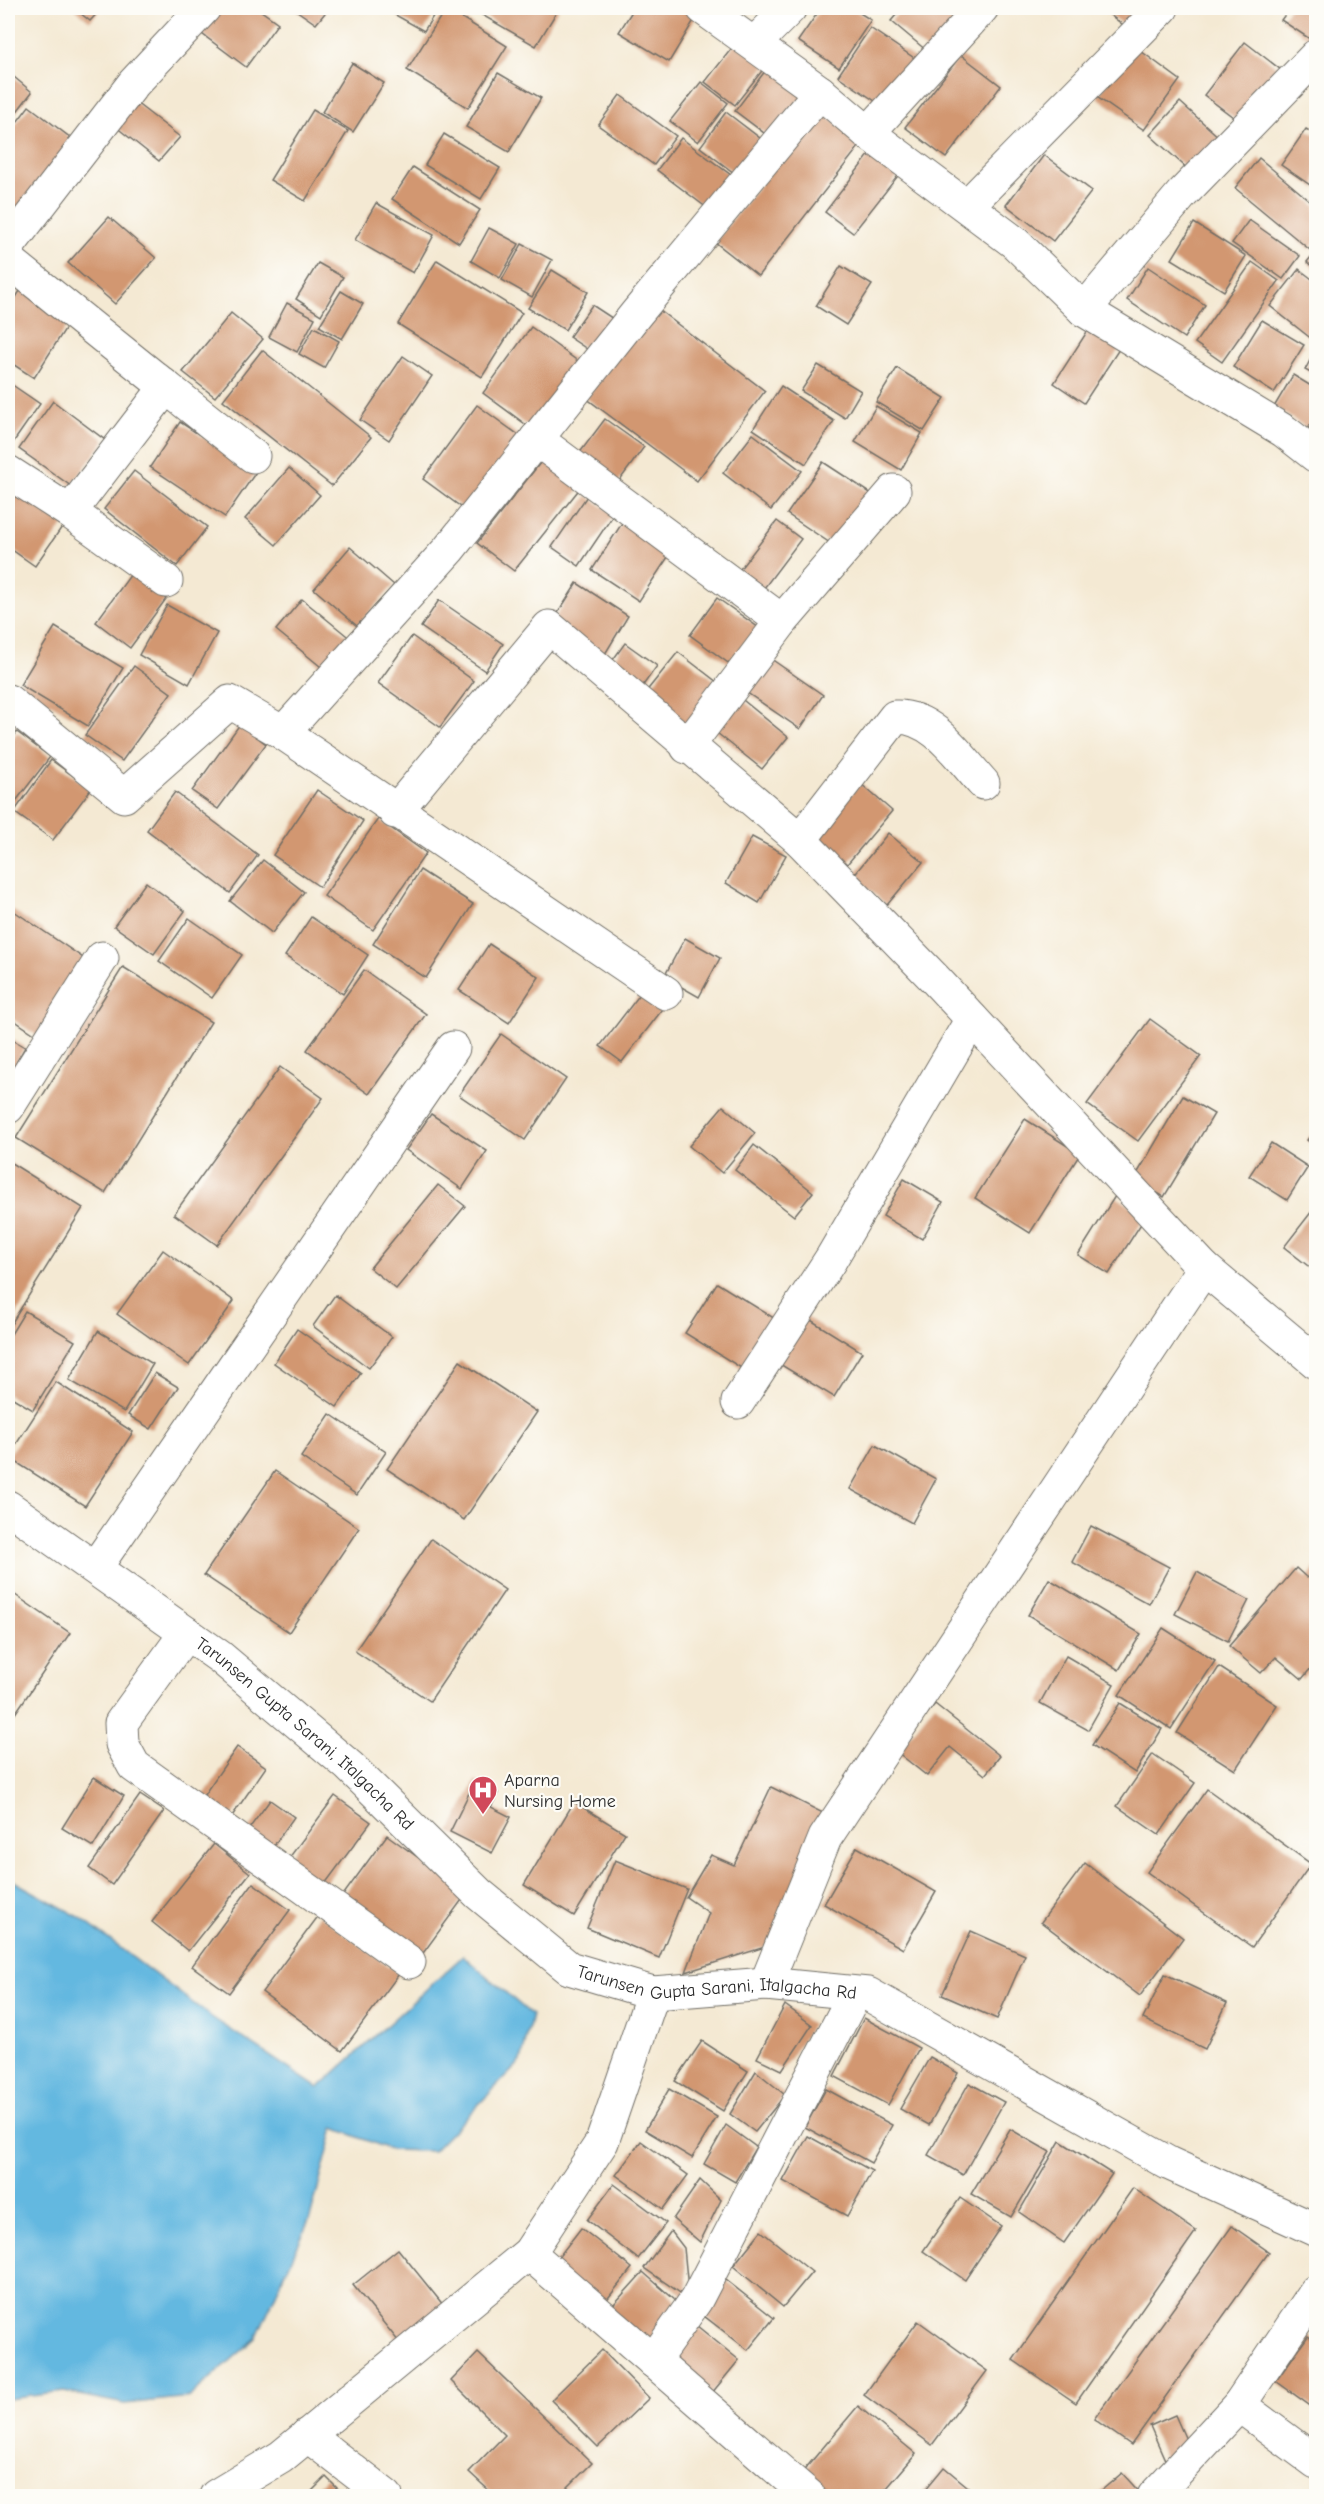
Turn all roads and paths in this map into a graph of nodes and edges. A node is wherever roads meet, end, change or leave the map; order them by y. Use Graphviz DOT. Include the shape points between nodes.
graph roads {
  1 [pos="204,8"];
  2 [pos="703,8"];
  3 [pos="790,8"];
  4 [pos="982,8"];
  5 [pos="1162,8"];
  6 [pos="754,44"];
  7 [pos="1317,57"];
  8 [pos="820,92"];
  9 [pos="868,133"];
  10 [pos="967,206"];
  11 [pos="8,246"];
  12 [pos="8,260"];
  13 [pos="1084,310"];
  14 [pos="166,387"];
  15 [pos="536,439"];
  16 [pos="253,456"];
  17 [pos="1317,456"];
  18 [pos="8,472"];
  19 [pos="894,491"];
  20 [pos="70,512"];
  21 [pos="166,581"];
  22 [pos="782,621"];
  23 [pos="8,701"];
  24 [pos="283,733"];
  25 [pos="687,747"];
  26 [pos="983,783"];
  27 [pos="395,812"];
  28 [pos="800,840"];
  29 [pos="102,958"];
  30 [pos="666,993"];
  31 [pos="972,1019"];
  32 [pos="453,1048"];
  33 [pos="8,1107"];
  34 [pos="1204,1268"];
  35 [pos="1317,1362"];
  36 [pos="738,1402"];
  37 [pos="8,1508"];
  38 [pos="95,1569"];
  39 [pos="186,1633"];
  40 [pos="409,1962"];
  41 [pos="766,1984"];
  42 [pos="653,1993"];
  43 [pos="854,1995"];
  44 [pos="1317,2230"];
  45 [pos="529,2253"];
  46 [pos="1316,2294"];
  47 [pos="653,2361"];
  48 [pos="1239,2404"];
  49 [pos="307,2435"];
  50 [pos="1317,2462"];
  51 [pos="216,2496"];
  52 [pos="386,2496"];
  53 [pos="809,2496"];
  54 [pos="1154,2496"];
  1 -- 11 [label="street" via="134,82"];
  2 -- 6 [label="street"];
  3 -- 6 [label="street"];
  4 -- 9 [label="street"];
  5 -- 10 [label="street"];
  6 -- 8 [label="street"];
  7 -- 13 [label="street" via="1182,194"];
  8 -- 9 [label="street"];
  8 -- 15 [label="street"];
  9 -- 10 [label="street"];
  10 -- 13 [label="street" via="1014,242"];
  12 -- 14 [label="street"];
  13 -- 17 [label="street"];
  14 -- 16 [label="street"];
  14 -- 20 [label="street"];
  15 -- 22 [label="street"];
  15 -- 24 [label="street" via="449,549"];
  18 -- 20 [label="street"];
  19 -- 22 [label="street"];
  20 -- 21 [label="street"];
  22 -- 25 [label="street"];
  23 -- 24 [label="street" via="124,796 230,702"];
  24 -- 27 [label="street"];
  25 -- 27 [label="street" via="648,709 549,627"];
  25 -- 28 [label="street"];
  26 -- 28 [label="street" via="929,726 910,716 895,717"];
  27 -- 30 [label="street"];
  28 -- 31 [label="street"];
  29 -- 33 [label="street"];
  31 -- 34 [label="street"];
  31 -- 36 [label="street" via="831,1259"];
  32 -- 38 [label="street"];
  34 -- 35 [label="street"];
  34 -- 41 [label="street" via="825,1838"];
  37 -- 38 [label="street, Tarunsen Gupta Sarani, Italgacha Rd"];
  38 -- 39 [label="street, Tarunsen Gupta Sarani, Italgacha Rd"];
  39 -- 40 [label="street" via="121,1723 122,1744 134,1766"];
  39 -- 42 [label="street, Tarunsen Gupta Sarani, Italgacha Rd" via="349,1766 479,1894 569,1968"];
  41 -- 42 [label="street, Tarunsen Gupta Sarani, Italgacha Rd"];
  41 -- 43 [label="street, Tarunsen Gupta Sarani, Italgacha Rd"];
  42 -- 45 [label="street" via="602,2142"];
  43 -- 44 [label="street, Tarunsen Gupta Sarani, Italgacha Rd" via="868,1994 1168,2163"];
  43 -- 47 [label="street" via="696,2300"];
  45 -- 47 [label="street"];
  45 -- 49 [label="street"];
  46 -- 48 [label="street"];
  47 -- 53 [label="street"];
  48 -- 50 [label="street"];
  48 -- 54 [label="street"];
  49 -- 51 [label="street" via="281,2457"];
  49 -- 52 [label="street"];
}
